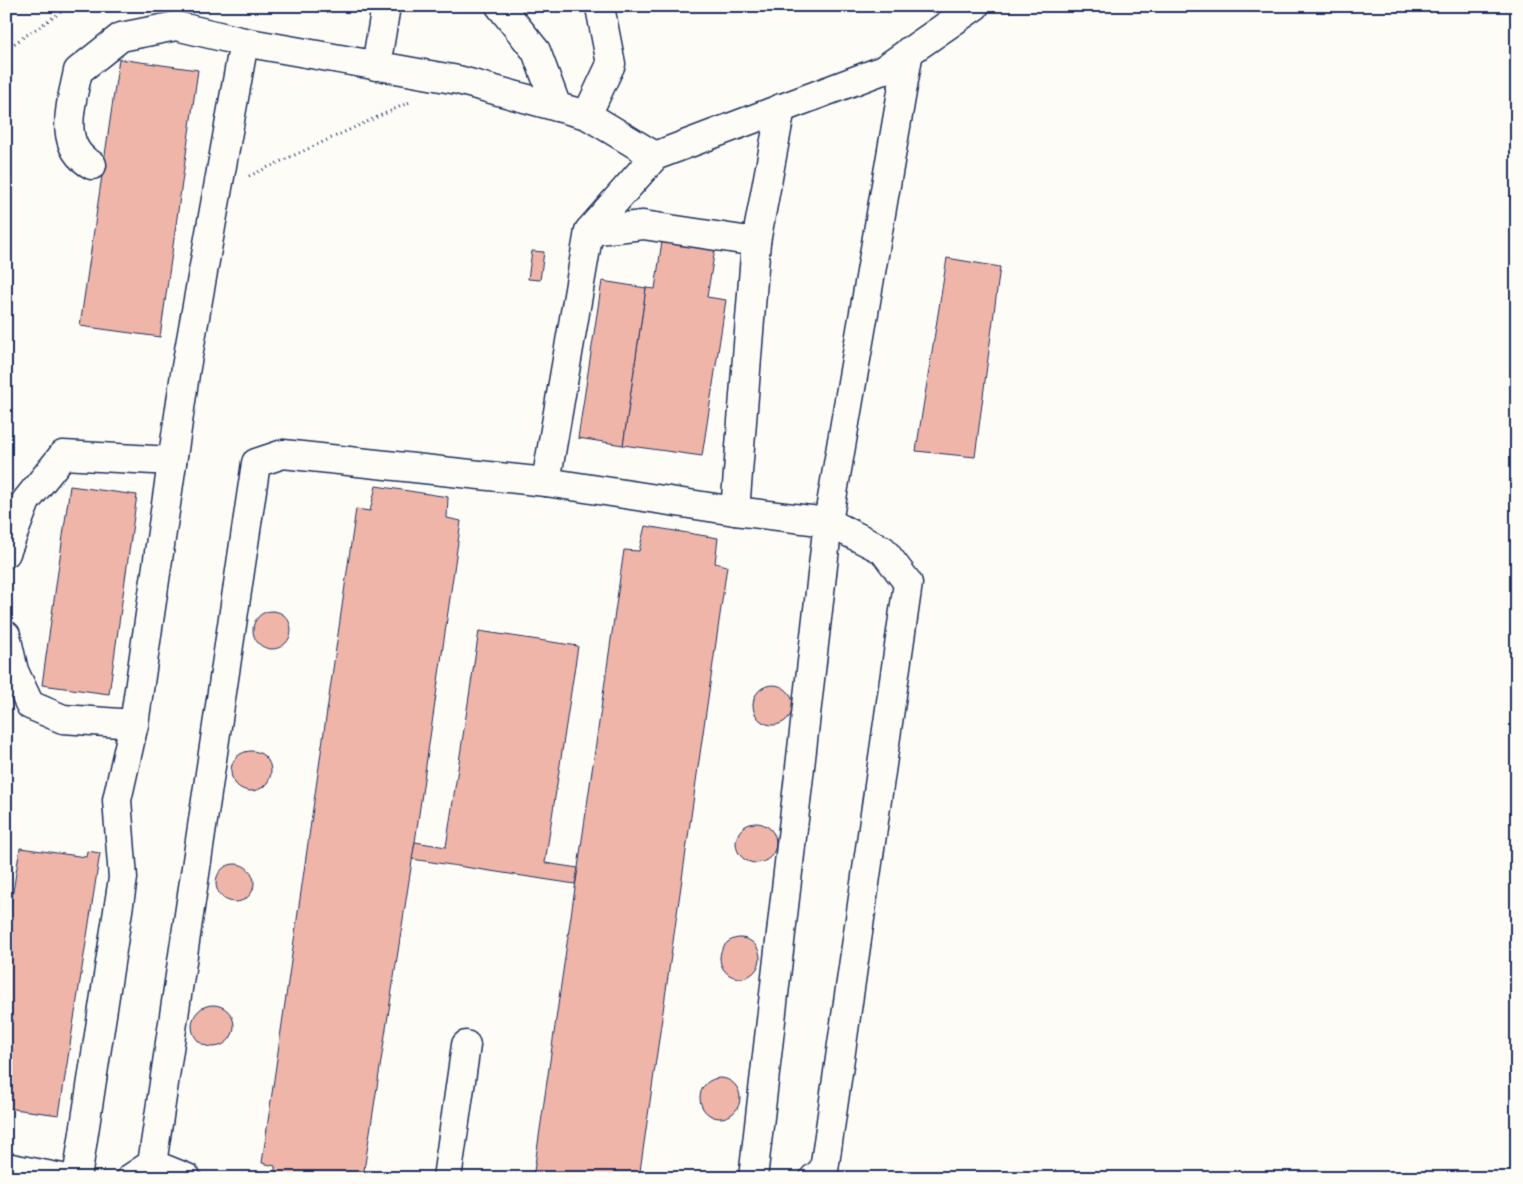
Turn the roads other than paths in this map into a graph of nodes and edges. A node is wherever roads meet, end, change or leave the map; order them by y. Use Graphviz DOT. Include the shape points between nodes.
graph roads {
  1 [pos="386,6"];
  2 [pos="500,6"];
  3 [pos="975,6"];
  4 [pos="600,7"];
  5 [pos="244,42"];
  6 [pos="909,51"];
  7 [pos="376,66"];
  8 [pos="557,107"];
  9 [pos="781,108"];
  10 [pos="587,115"];
  11 [pos="655,156"];
  12 [pos="92,165"];
  13 [pos="589,231"];
  14 [pos="756,242"];
  15 [pos="172,461"];
  16 [pos="546,482"];
  17 [pos="735,511"];
  18 [pos="828,522"];
  19 [pos="6,553"];
  20 [pos="6,636"];
  21 [pos="134,724"];
  22 [pos="466,1045"];
  23 [pos="6,1167"];
  24 [pos="141,1171"];
  25 [pos="62,1178"];
  26 [pos="77,1178"];
  27 [pos="187,1178"];
  28 [pos="447,1178"];
  29 [pos="754,1178"];
  30 [pos="814,1178"];
  1 -- 7 [label="lane"];
  2 -- 8 [label="lane" via="536,50"];
  3 -- 6 [label="lane"];
  4 -- 10 [label="lane" via="611,64"];
  5 -- 7 [label="lane"];
  5 -- 12 [label="lane" via="176,26 121,37 78,70 68,126 73,147"];
  5 -- 15 [label="lane"];
  6 -- 9 [label="lane" via="883,70"];
  6 -- 18 [label="lane"];
  7 -- 8 [label="lane" via="458,80"];
  8 -- 10 [label="lane"];
  9 -- 11 [label="lane"];
  9 -- 14 [label="lane"];
  10 -- 11 [label="lane"];
  11 -- 13 [label="lane"];
  13 -- 14 [label="lane" via="643,225"];
  13 -- 16 [label="lane"];
  14 -- 17 [label="lane"];
  15 -- 19 [label="lane" via="63,454 26,501"];
  15 -- 21 [label="lane"];
  16 -- 17 [label="lane"];
  16 -- 24 [label="lane" via="283,454 256,463"];
  17 -- 18 [label="lane"];
  18 -- 29 [label="lane"];
  18 -- 30 [label="lane" via="883,550 908,583 824,1170"];
  20 -- 21 [label="lane" via="14,671 30,705 63,719"];
  21 -- 26 [label="lane" via="117,800 123,878"];
  22 -- 28 [label="lane"];
  23 -- 25 [label="lane"];
  24 -- 27 [label="lane"];
}
